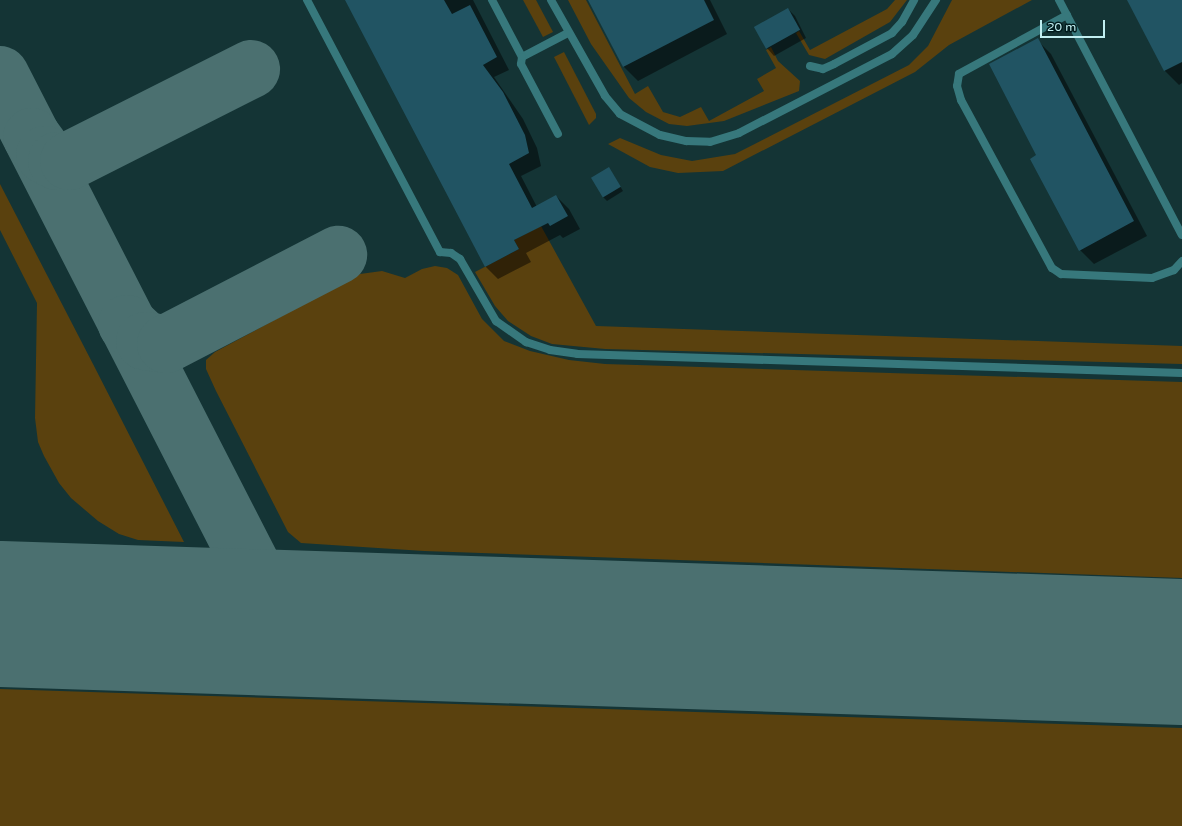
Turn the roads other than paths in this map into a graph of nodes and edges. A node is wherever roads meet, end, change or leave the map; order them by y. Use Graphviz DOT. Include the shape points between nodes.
graph roads {
  1 [pos="307,0"];
  2 [pos="492,0"];
  3 [pos="551,0"];
  4 [pos="914,0"];
  5 [pos="936,0"];
  6 [pos="1060,0"];
  7 [pos="1067,15"];
  8 [pos="568,33"];
  9 [pos="522,57"];
  10 [pos="810,66"];
  11 [pos="558,134"];
  12 [pos="1182,235"];
  13 [pos="1182,261"];
  14 [pos="1182,373"];
  1 -- 14 [label="street" via="440,252 451,253 460,259 496,321 526,342 550,350 577,354"];
  2 -- 9 [label="street"];
  3 -- 8 [label="street"];
  4 -- 10 [label="street" via="902,22 892,33 834,64 823,68"];
  5 -- 8 [label="street" via="913,35 892,54 739,133 710,142 686,141 660,135 620,114 605,96"];
  6 -- 7 [label="street"];
  7 -- 12 [label="street"];
  7 -- 13 [label="street" via="959,74 957,86 961,100 1052,268 1061,274 1152,278 1174,270"];
  8 -- 9 [label="street"];
  9 -- 11 [label="street" via="521,64"];
}
